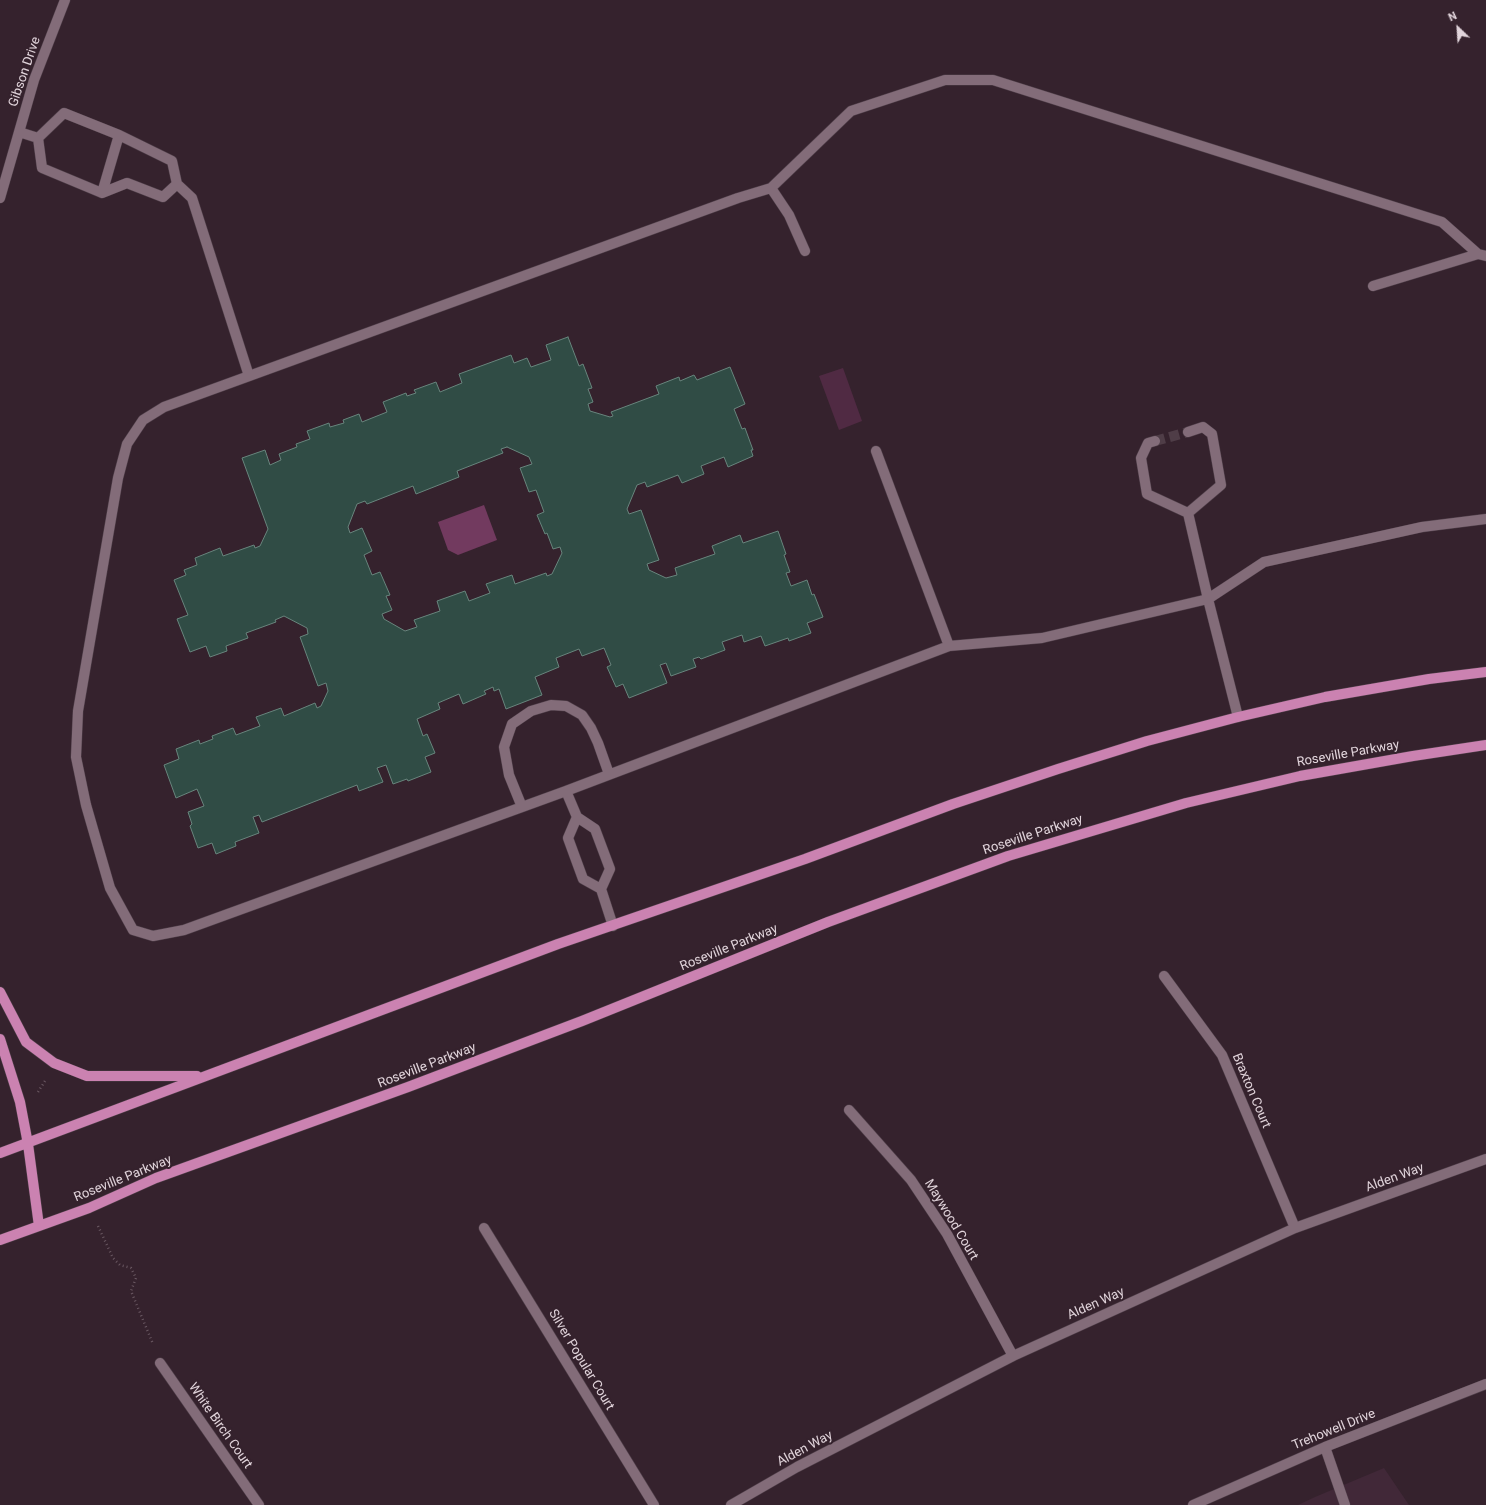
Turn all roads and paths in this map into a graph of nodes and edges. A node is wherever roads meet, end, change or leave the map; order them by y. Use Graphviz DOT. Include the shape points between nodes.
graph roads {
  1 [pos="65,0"];
  2 [pos="19,132"];
  3 [pos="119,135"];
  4 [pos="38,138"];
  5 [pos="177,184"];
  6 [pos="772,188"];
  7 [pos="102,193"];
  8 [pos="0,198"];
  9 [pos="805,252"];
  10 [pos="1482,254"];
  11 [pos="1373,286"];
  12 [pos="249,376"];
  13 [pos="1188,432"];
  14 [pos="1155,441"];
  15 [pos="876,451"];
  16 [pos="1188,513"];
  17 [pos="1486,519"];
  18 [pos="1208,598"];
  19 [pos="949,646"];
  20 [pos="1486,672"];
  21 [pos="1238,717"];
  22 [pos="1486,745"];
  23 [pos="609,774"];
  24 [pos="566,791"];
  25 [pos="522,807"];
  26 [pos="577,817"];
  27 [pos="601,889"];
  28 [pos="613,926"];
  29 [pos="1164,976"];
  30 [pos="0,992"];
  31 [pos="0,1038"];
  32 [pos="203,1076"];
  33 [pos="47,1077"];
  34 [pos="35,1094"];
  35 [pos="849,1110"];
  36 [pos="28,1144"];
  37 [pos="0,1153"];
  38 [pos="1486,1159"];
  39 [pos="89,1208"];
  40 [pos="39,1226"];
  41 [pos="484,1228"];
  42 [pos="1295,1228"];
  43 [pos="0,1240"];
  44 [pos="1012,1356"];
  45 [pos="160,1362"];
  46 [pos="1486,1384"];
  47 [pos="1325,1447"];
  48 [pos="259,1505"];
  49 [pos="654,1505"];
  50 [pos="731,1505"];
  51 [pos="1194,1505"];
  52 [pos="1345,1505"];
  1 -- 2 [label="street, Gibson Drive" via="34,80"];
  2 -- 4 [label="street"];
  2 -- 8 [label="street, Gibson Drive"];
  3 -- 4 [label="street" via="64,114"];
  3 -- 5 [label="street" via="172,161"];
  3 -- 7 [label="street"];
  4 -- 7 [label="street" via="42,168"];
  5 -- 7 [label="street" via="164,197 127,183"];
  5 -- 12 [label="street" via="192,198"];
  6 -- 9 [label="street" via="789,215"];
  6 -- 10 [label="street" via="851,111 946,80 994,80 1442,222"];
  6 -- 12 [label="street" via="738,198"];
  10 -- 11 [label="street"];
  12 -- 25 [label="street" via="164,407 143,420 127,444 118,478 78,711 76,757 86,805 110,888 133,930 153,936 184,930"];
  13 -- 16 [label="street" via="1204,427 1212,434 1222,485"];
  14 -- 16 [label="street" via="1148,443 1141,458 1147,494"];
  15 -- 19 [label="street"];
  16 -- 18 [label="street"];
  17 -- 18 [label="street" via="1422,526 1264,562"];
  18 -- 19 [label="street" via="1042,638"];
  18 -- 21 [label="street"];
  19 -- 23 [label="street"];
  20 -- 21 [label="main road" via="1324,697"];
  21 -- 28 [label="main road" via="1147,741 953,804"];
  22 -- 39 [label="main road, Roseville Parkway" via="1300,776 1179,805 1008,856 828,922 582,1021 408,1087 156,1178"];
  23 -- 24 [label="street"];
  23 -- 25 [label="street" via="591,728 582,715 566,706 551,705 531,711 512,724 504,747 509,775"];
  24 -- 25 [label="street"];
  24 -- 26 [label="street"];
  26 -- 27 [label="street" via="595,828 610,869"];
  26 -- 27 [label="street" via="568,838 583,879"];
  27 -- 28 [label="street"];
  28 -- 32 [label="main road"];
  29 -- 42 [label="street, Braxton Court" via="1222,1055"];
  30 -- 32 [label="main road" via="26,1042 54,1063 87,1076"];
  31 -- 36 [label="main road" via="20,1102"];
  32 -- 36 [label="main road"];
  33 -- 34 [label="path"];
  35 -- 44 [label="street, Maywood Court" via="912,1180 947,1234"];
  36 -- 37 [label="main road"];
  36 -- 40 [label="main road"];
  38 -- 42 [label="street, Alden Way"];
  39 -- 40 [label="main road, Roseville Parkway"];
  39 -- 45 [label="path" via="113,1258 120,1265 131,1268 134,1273 136,1278 131,1291"];
  40 -- 43 [label="main road, Roseville Parkway"];
  41 -- 49 [label="street, Silver Popular Court"];
  42 -- 44 [label="street, Alden Way"];
  44 -- 50 [label="street, Alden Way"];
  45 -- 48 [label="street, White Birch Court"];
  46 -- 47 [label="street, Trehowell Drive"];
  47 -- 51 [label="street, Trehowell Drive"];
  47 -- 52 [label="street"];
}
